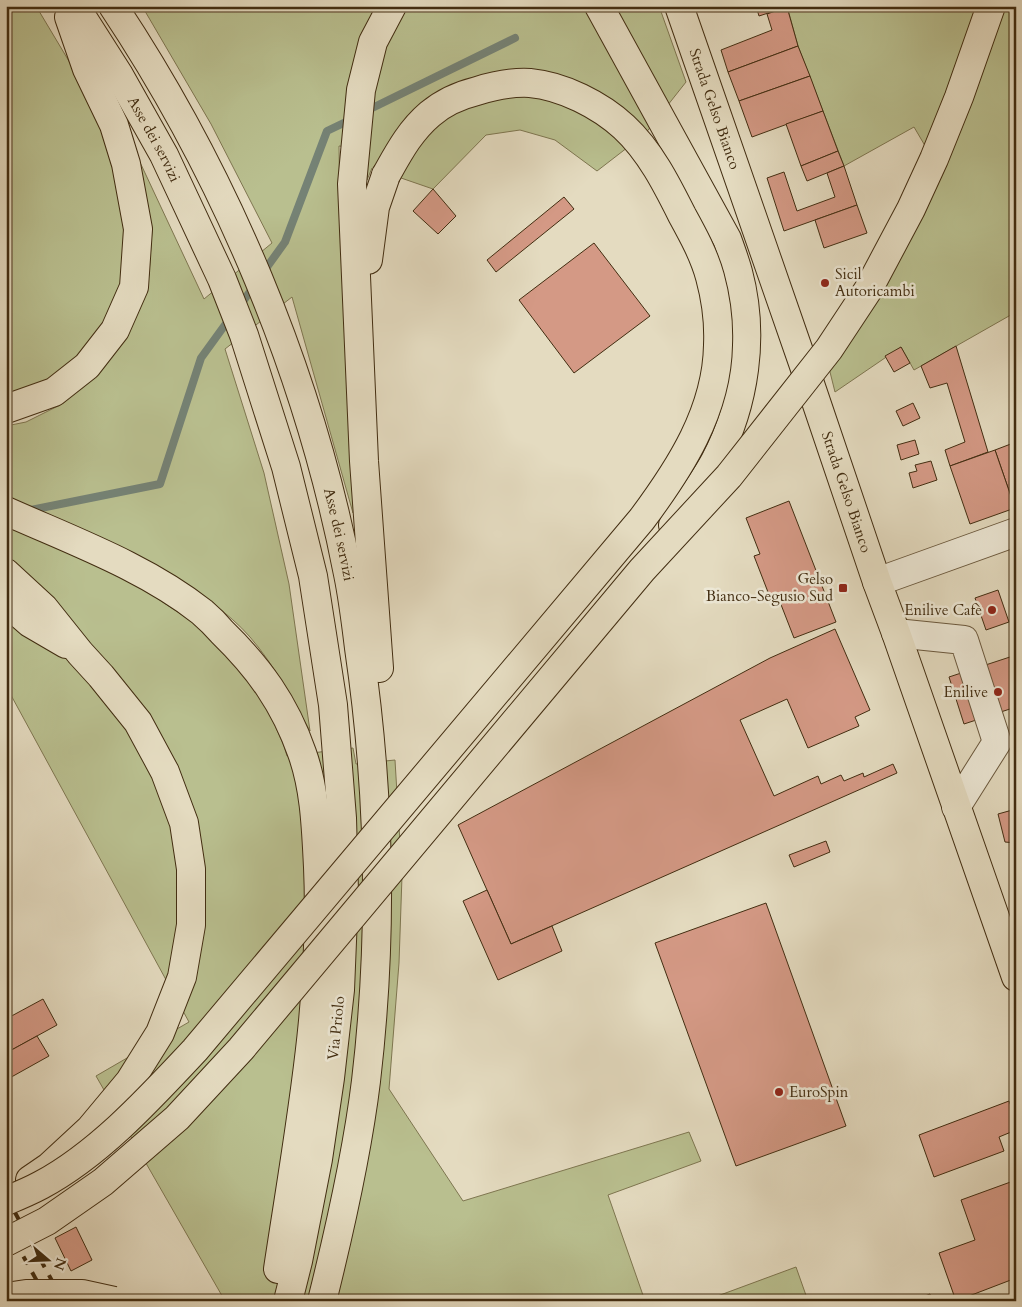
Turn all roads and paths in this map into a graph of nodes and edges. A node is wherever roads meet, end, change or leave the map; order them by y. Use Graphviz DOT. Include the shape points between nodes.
graph roads {
  1 [pos="65,6"];
  2 [pos="75,6"];
  3 [pos="113,6"];
  4 [pos="392,6"];
  5 [pos="599,6"];
  6 [pos="679,6"];
  7 [pos="991,6"];
  8 [pos="359,326"];
  9 [pos="6,409"];
  10 [pos="6,512"];
  11 [pos="1016,532"];
  12 [pos="642,570"];
  13 [pos="6,574"];
  14 [pos="876,582"];
  15 [pos="6,602"];
  16 [pos="896,633"];
  17 [pos="80,653"];
  18 [pos="335,751"];
  19 [pos="373,762"];
  20 [pos="956,807"];
  21 [pos="1016,977"];
  22 [pos="6,1196"];
  23 [pos="6,1201"];
  24 [pos="6,1242"];
  25 [pos="6,1297"];
  26 [pos="114,1301"];
  27 [pos="278,1301"];
  28 [pos="288,1301"];
  29 [pos="322,1301"];
  1 -- 9 [label="main road" via="87,69 114,125 126,164 138,229 134,287 115,330 87,366 54,392"];
  2 -- 18 [label="main road, Asse dei servizi" via="164,155 222,279 244,336 286,467 313,576 333,705"];
  3 -- 19 [label="main road, Asse dei servizi" via="195,142 272,313 309,420 349,576"];
  4 -- 8 [label="main road" via="373,42 361,90 354,153 352,184"];
  5 -- 12 [label="main road, bridge" via="727,239 745,308 746,348 742,386 733,421 715,462"];
  6 -- 14 [label="main road, Strada Gelso Bianco"];
  7 -- 12 [label="main road, bridge" via="934,159 868,290 830,349 729,476"];
  8 -- 19 [label="main road" via="364,461 380,681"];
  8 -- 23 [label="main road, bridge" via="375,208 386,175 404,142 430,113 459,96 493,86 529,83 566,92 598,107 625,128 650,157 707,268 716,307 718,346 706,411 689,450 642,519 196,1050 90,1152 41,1185"];
  10 -- 27 [label="main road, bridge" via="114,560 165,587 203,613 242,651 274,691 303,755 316,824 319,894 316,994 308,1075 278,1272"];
  11 -- 14 [label="street"];
  12 -- 24 [label="main road, bridge" via="247,1041 177,1118 103,1182 47,1221"];
  13 -- 17 [label="main road" via="44,608"];
  14 -- 16 [label="main road, Strada Gelso Bianco"];
  15 -- 17 [label="main road" via="30,623"];
  16 -- 20 [label="main road, Strada Gelso Bianco"];
  16 -- 20 [label="street" via="964,640 997,742"];
  17 -- 22 [label="main road" via="138,722 165,772 184,823 191,869 191,925 182,977 160,1033 130,1080 90,1129 50,1167"];
  18 -- 28 [label="main road, Via Priolo, bridge" via="342,818 344,892 340,990 318,1159"];
  19 -- 29 [label="main road, bridge" via="377,886 374,992 366,1083 353,1166"];
  20 -- 21 [label="main road, Strada Gelso Bianco"];
  25 -- 26 [label="main road, bridge" via="82,1294"];
}
